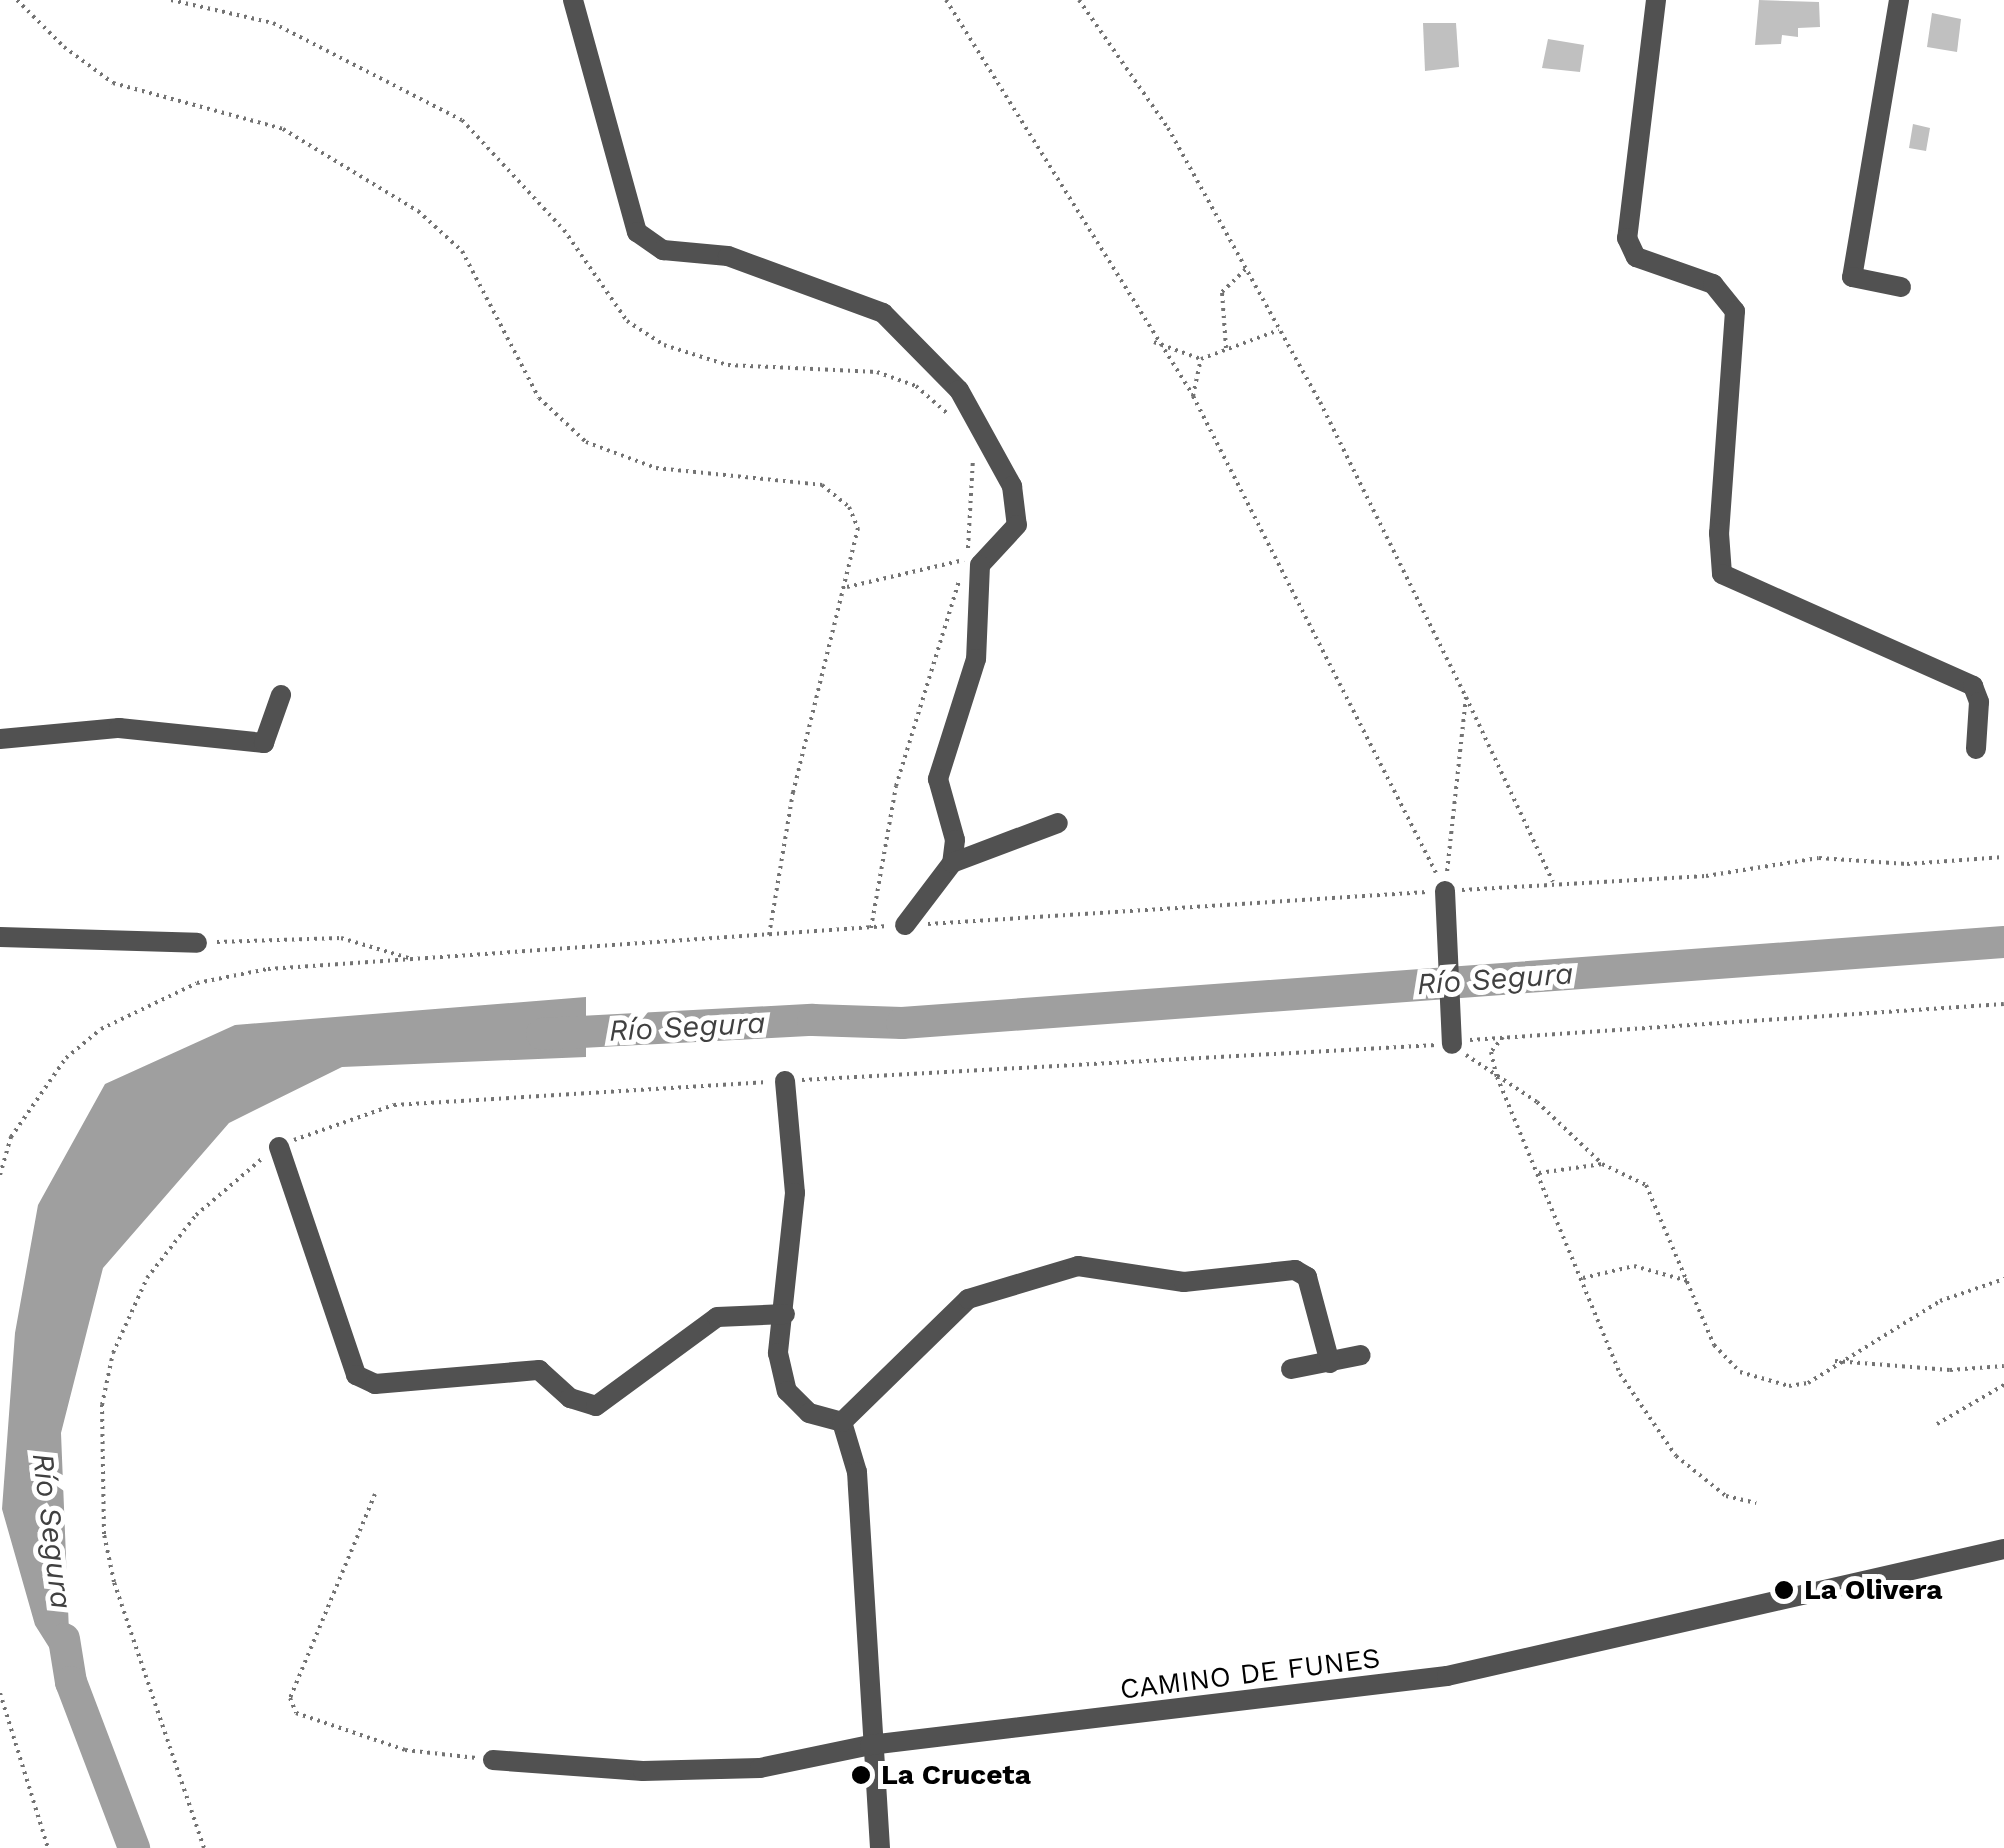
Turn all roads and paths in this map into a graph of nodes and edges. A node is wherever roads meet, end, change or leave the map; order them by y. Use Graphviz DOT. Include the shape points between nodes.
graph roads {
  1 [pos="17,0"];
  2 [pos="171,0"];
  3 [pos="573,0"];
  4 [pos="946,0"];
  5 [pos="1079,0"];
  6 [pos="1656,0"];
  7 [pos="1899,0"];
  8 [pos="1246,269"];
  9 [pos="1901,287"];
  10 [pos="1279,330"];
  11 [pos="1154,342"];
  12 [pos="1226,348"];
  13 [pos="1201,359"];
  14 [pos="1193,396"];
  15 [pos="954,421"];
  16 [pos="968,448"];
  17 [pos="966,560"];
  18 [pos="847,586"];
  19 [pos="281,695"];
  20 [pos="1466,697"];
  21 [pos="0,738"];
  22 [pos="1976,749"];
  23 [pos="1058,823"];
  24 [pos="2004,857"];
  25 [pos="952,862"];
  26 [pos="1554,884"];
  27 [pos="1445,891"];
  28 [pos="905,925"];
  29 [pos="872,928"];
  30 [pos="769,935"];
  31 [pos="0,937"];
  32 [pos="197,942"];
  33 [pos="412,959"];
  34 [pos="2004,1004"];
  35 [pos="1508,1035"];
  36 [pos="1452,1044"];
  37 [pos="1497,1077"];
  38 [pos="786,1080"];
  39 [pos="279,1147"];
  40 [pos="1602,1164"];
  41 [pos="1536,1172"];
  42 [pos="0,1174"];
  43 [pos="1582,1278"];
  44 [pos="2004,1278"];
  45 [pos="1688,1280"];
  46 [pos="785,1314"];
  47 [pos="1361,1355"];
  48 [pos="1835,1361"];
  49 [pos="1330,1363"];
  50 [pos="2004,1366"];
  51 [pos="1291,1368"];
  52 [pos="2004,1385"];
  53 [pos="842,1422"];
  54 [pos="1937,1424"];
  55 [pos="374,1494"];
  56 [pos="1756,1503"];
  57 [pos="2004,1549"];
  58 [pos="0,1693"];
  59 [pos="870,1745"];
  60 [pos="493,1760"];
  61 [pos="48,1848"];
  62 [pos="204,1848"];
  63 [pos="880,1848"];
  1 -- 18 [label="path" via="64,48 113,83 283,129 418,212 462,251 539,398 586,442 656,468 822,485 850,506 858,528"];
  2 -- 15 [label="path" via="274,24 462,120 564,230 627,321 664,345 728,366 896,377"];
  3 -- 25 [label="street" via="637,232 663,250 728,256 883,313 959,390 1012,486 1017,525 980,564 976,659 938,779 955,840"];
  4 -- 11 [label="path" via="1074,200"];
  5 -- 8 [label="path" via="1168,128"];
  6 -- 22 [label="street" via="1627,238 1636,257 1712,284 1735,312 1722,574 1973,686 1979,702"];
  7 -- 9 [label="street" via="1852,278"];
  8 -- 10 [label="path"];
  8 -- 12 [label="path" via="1222,292"];
  10 -- 12 [label="path"];
  10 -- 20 [label="path"];
  11 -- 13 [label="path"];
  11 -- 14 [label="path"];
  12 -- 13 [label="path"];
  13 -- 14 [label="path"];
  14 -- 27 [label="path"];
  16 -- 17 [label="path" via="976,486"];
  17 -- 18 [label="path"];
  17 -- 29 [label="path" via="896,786"];
  18 -- 30 [label="path" via="794,792"];
  19 -- 21 [label="street" via="264,743 119,728"];
  20 -- 26 [label="path"];
  20 -- 27 [label="path"];
  23 -- 25 [label="street"];
  24 -- 26 [label="path" via="1907,864 1818,858 1706,876"];
  25 -- 28 [label="street"];
  26 -- 27 [label="path"];
  27 -- 28 [label="path"];
  27 -- 36 [label="street"];
  28 -- 29 [label="path"];
  29 -- 30 [label="path"];
  30 -- 33 [label="path"];
  31 -- 32 [label="street"];
  32 -- 33 [label="path" via="341,938"];
  33 -- 42 [label="path" via="268,969 198,983 143,1006 102,1029 36,1092"];
  34 -- 35 [label="path"];
  35 -- 36 [label="path"];
  35 -- 37 [label="path" via="1491,1052"];
  36 -- 37 [label="path"];
  36 -- 38 [label="path"];
  37 -- 40 [label="path" via="1537,1102"];
  37 -- 41 [label="path"];
  38 -- 39 [label="path" via="394,1105 334,1121"];
  38 -- 46 [label="street" via="795,1160"];
  39 -- 46 [label="street" via="356,1376 374,1384 539,1370 570,1398 596,1406 717,1317"];
  39 -- 62 [label="path" via="229,1182 147,1278 113,1352 102,1405 104,1534 114,1582"];
  40 -- 41 [label="path"];
  40 -- 45 [label="path" via="1646,1185"];
  41 -- 43 [label="path"];
  43 -- 45 [label="path" via="1634,1266"];
  43 -- 56 [label="path" via="1620,1374 1676,1456 1726,1496"];
  44 -- 48 [label="path" via="1940,1301"];
  45 -- 48 [label="path" via="1714,1345 1740,1372 1789,1386 1808,1384"];
  46 -- 53 [label="street" via="778,1354 786,1392 809,1413"];
  47 -- 49 [label="street"];
  48 -- 50 [label="path" via="1950,1370"];
  49 -- 51 [label="street"];
  49 -- 53 [label="street" via="1306,1276 1295,1270 1184,1282 1078,1266 968,1300"];
  52 -- 54 [label="path"];
  53 -- 59 [label="street" via="857,1472"];
  55 -- 60 [label="path" via="290,1698 296,1713 406,1750"];
  57 -- 59 [label="street, CAMINO DE FUNES" via="1447,1676"];
  58 -- 61 [label="path"];
  59 -- 60 [label="street, CAMINO DE FUNES" via="760,1768 644,1770"];
  59 -- 63 [label="street"];
}
